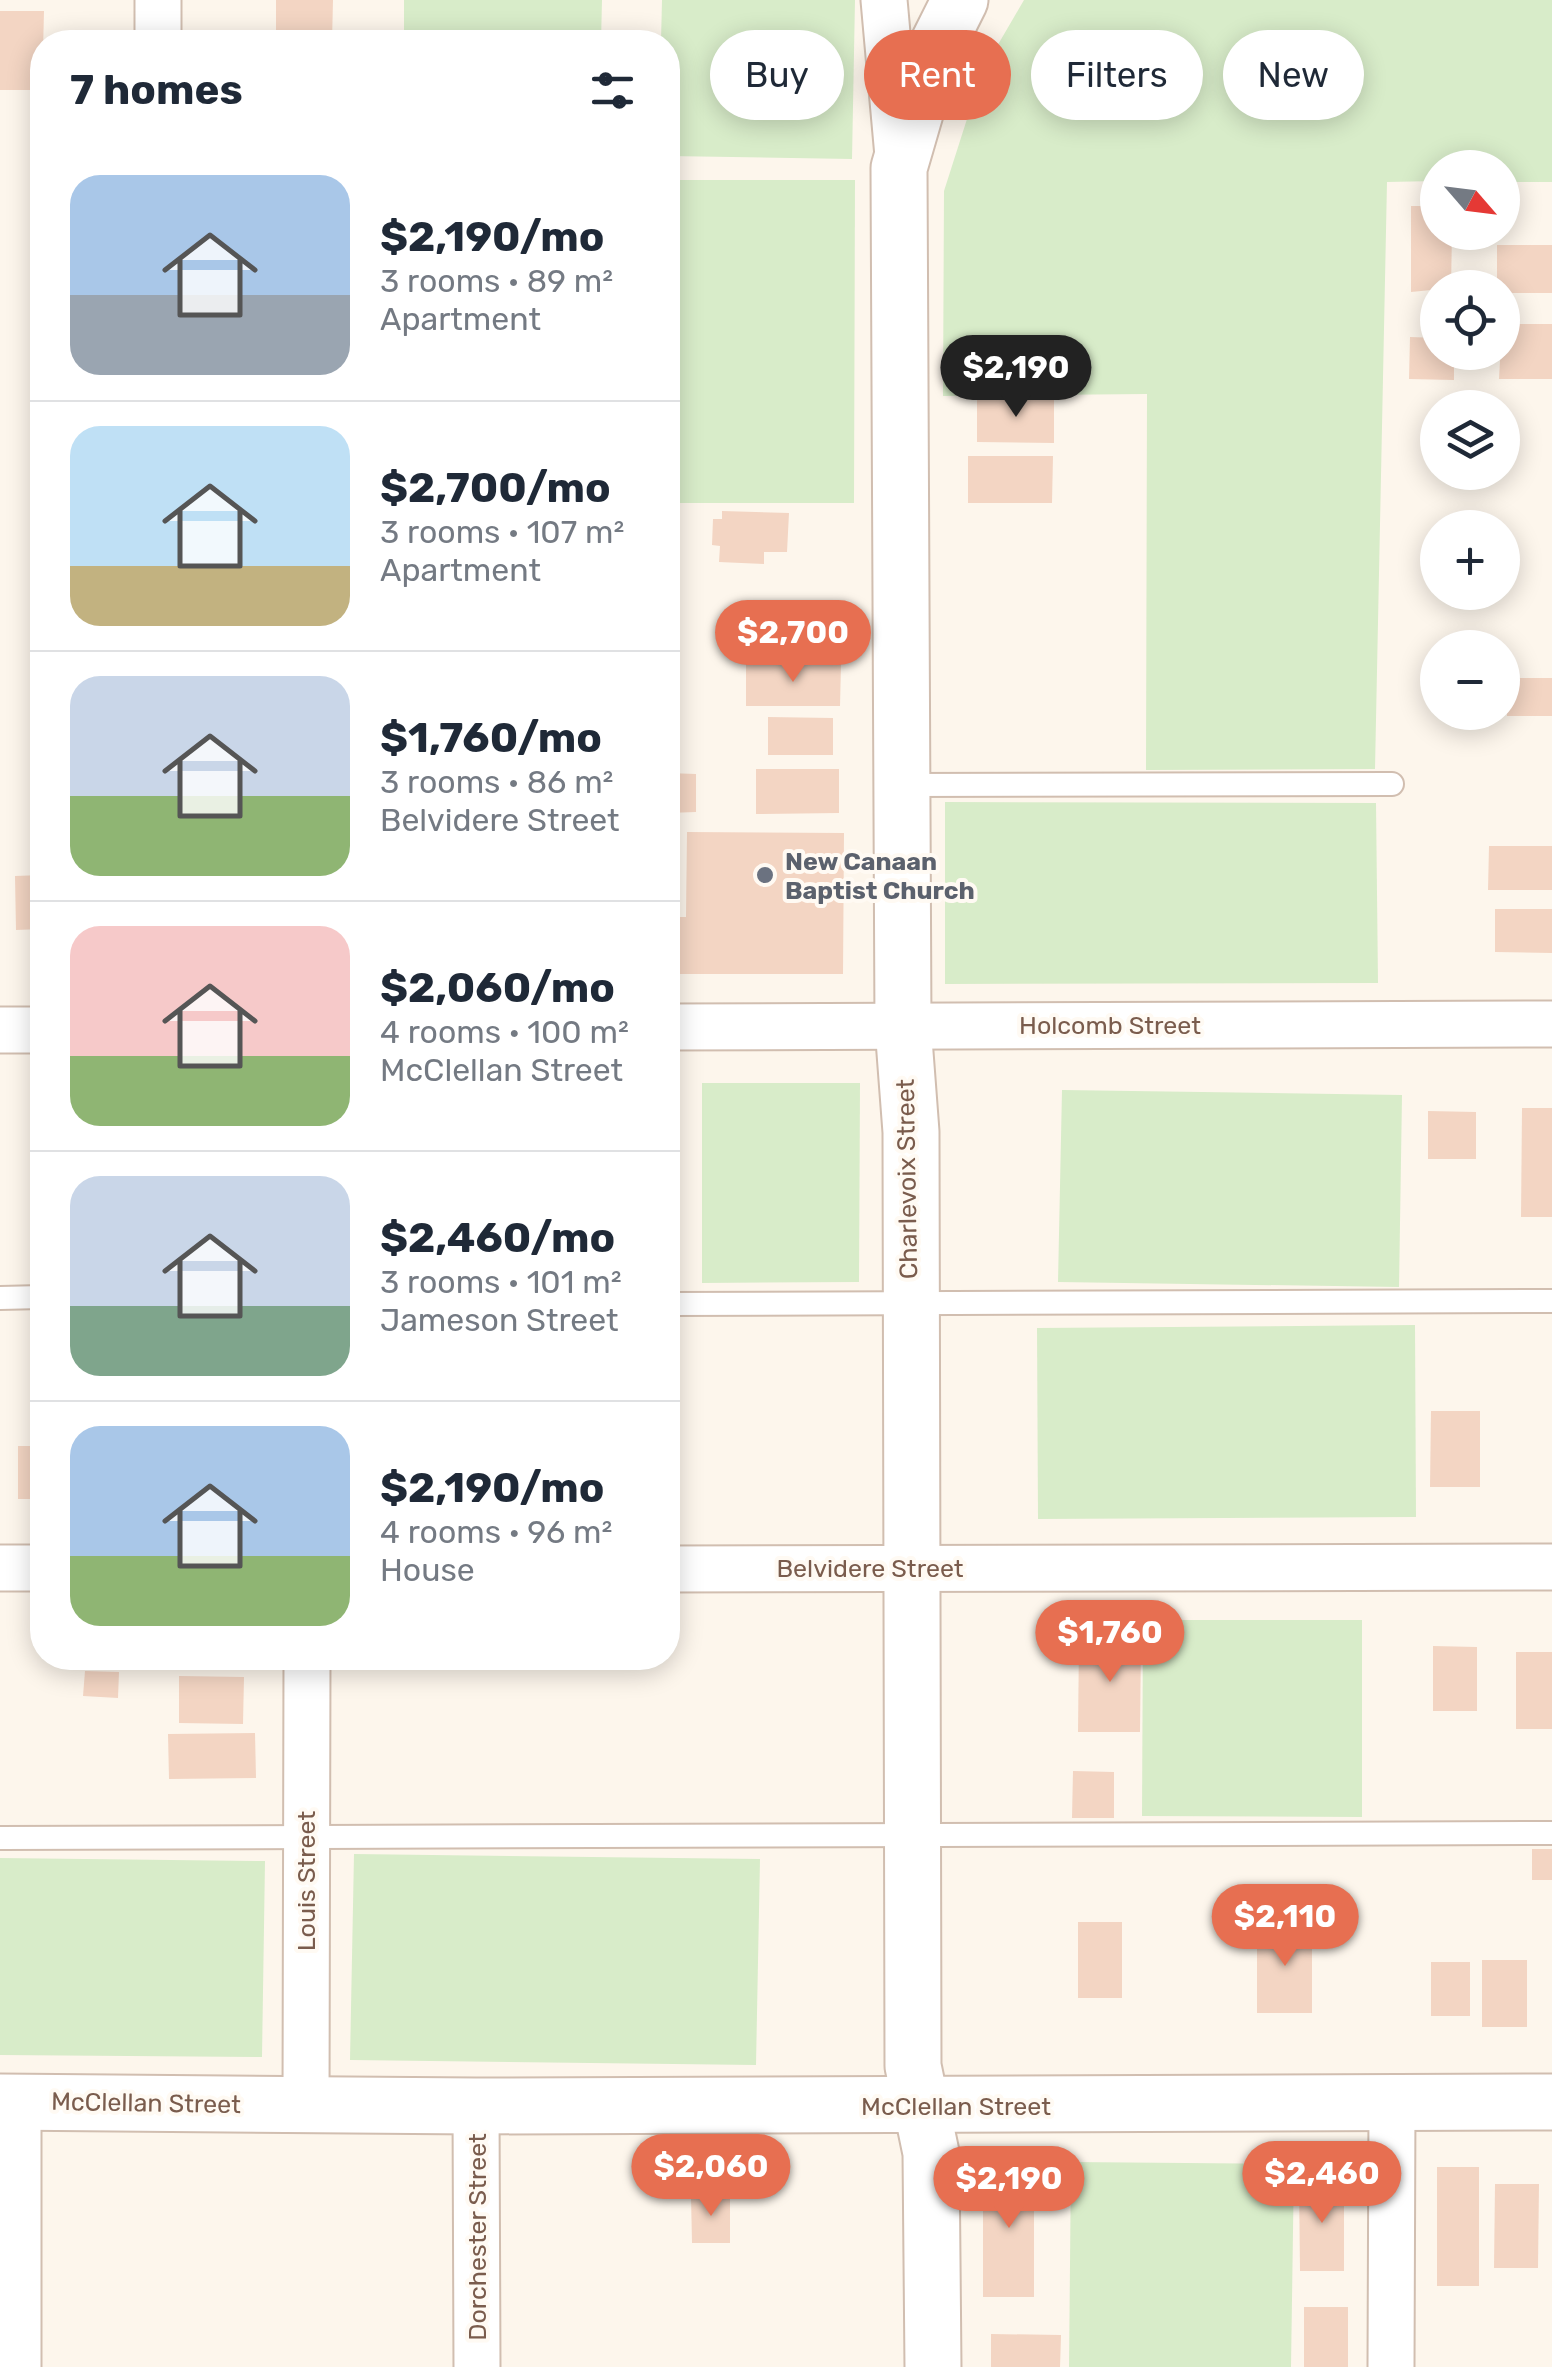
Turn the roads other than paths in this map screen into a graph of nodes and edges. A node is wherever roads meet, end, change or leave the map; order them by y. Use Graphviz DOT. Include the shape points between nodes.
graph roads {
  1 [pos="158,0"];
  2 [pos="884,0"];
  3 [pos="960,0"];
  4 [pos="158,30"];
  5 [pos="899,168"];
  6 [pos="902,784"];
  7 [pos="1392,784"];
  8 [pos="1552,1024"];
  9 [pos="902,1026"];
  10 [pos="680,1027"];
  11 [pos="0,1030"];
  12 [pos="30,1030"];
  13 [pos="30,1297"];
  14 [pos="0,1298"];
  15 [pos="909,1301"];
  16 [pos="1552,1301"];
  17 [pos="680,1304"];
  18 [pos="1552,1567"];
  19 [pos="0,1568"];
  20 [pos="30,1568"];
  21 [pos="912,1568"];
  22 [pos="680,1569"];
  23 [pos="307,1670"];
  24 [pos="1552,1833"];
  25 [pos="913,1834"];
  26 [pos="0,1838"];
  27 [pos="306,1840"];
  28 [pos="9,2102"];
  29 [pos="1552,2102"];
  30 [pos="1392,2104"];
  31 [pos="306,2105"];
  32 [pos="476,2106"];
  33 [pos="921,2106"];
  34 [pos="18,2367"];
  35 [pos="477,2367"];
  36 [pos="933,2367"];
  37 [pos="1392,2367"];
  1 -- 4 [label="street"];
  2 -- 5 [label="street"];
  3 -- 5 [label="street, Charlevoix Street" via="931,58"];
  5 -- 6 [label="street, Charlevoix Street"];
  6 -- 7 [label="lane"];
  6 -- 9 [label="street, Charlevoix Street"];
  8 -- 9 [label="street, Holcomb Street"];
  9 -- 10 [label="street, Holcomb Street"];
  9 -- 15 [label="street, Charlevoix Street" via="911,1132"];
  11 -- 12 [label="street"];
  13 -- 14 [label="lane"];
  15 -- 16 [label="lane"];
  15 -- 17 [label="lane"];
  15 -- 21 [label="street, Charlevoix Street"];
  18 -- 21 [label="street, Belvidere Street"];
  19 -- 20 [label="street"];
  21 -- 22 [label="street, Belvidere Street"];
  21 -- 25 [label="street, Charlevoix Street"];
  23 -- 27 [label="street, Louis Street"];
  24 -- 25 [label="lane"];
  25 -- 27 [label="lane"];
  25 -- 33 [label="street, Charlevoix Street" via="913,2066"];
  26 -- 27 [label="lane"];
  27 -- 31 [label="street, Louis Street"];
  28 -- 31 [label="street, McClellan Street"];
  28 -- 34 [label="street"];
  29 -- 30 [label="street, McClellan Street"];
  30 -- 33 [label="street, McClellan Street"];
  30 -- 37 [label="street"];
  31 -- 32 [label="street, McClellan Street"];
  32 -- 33 [label="street, McClellan Street"];
  32 -- 35 [label="street, Dorchester Street"];
  33 -- 36 [label="street, Charlevoix Street" via="932,2153"];
}
